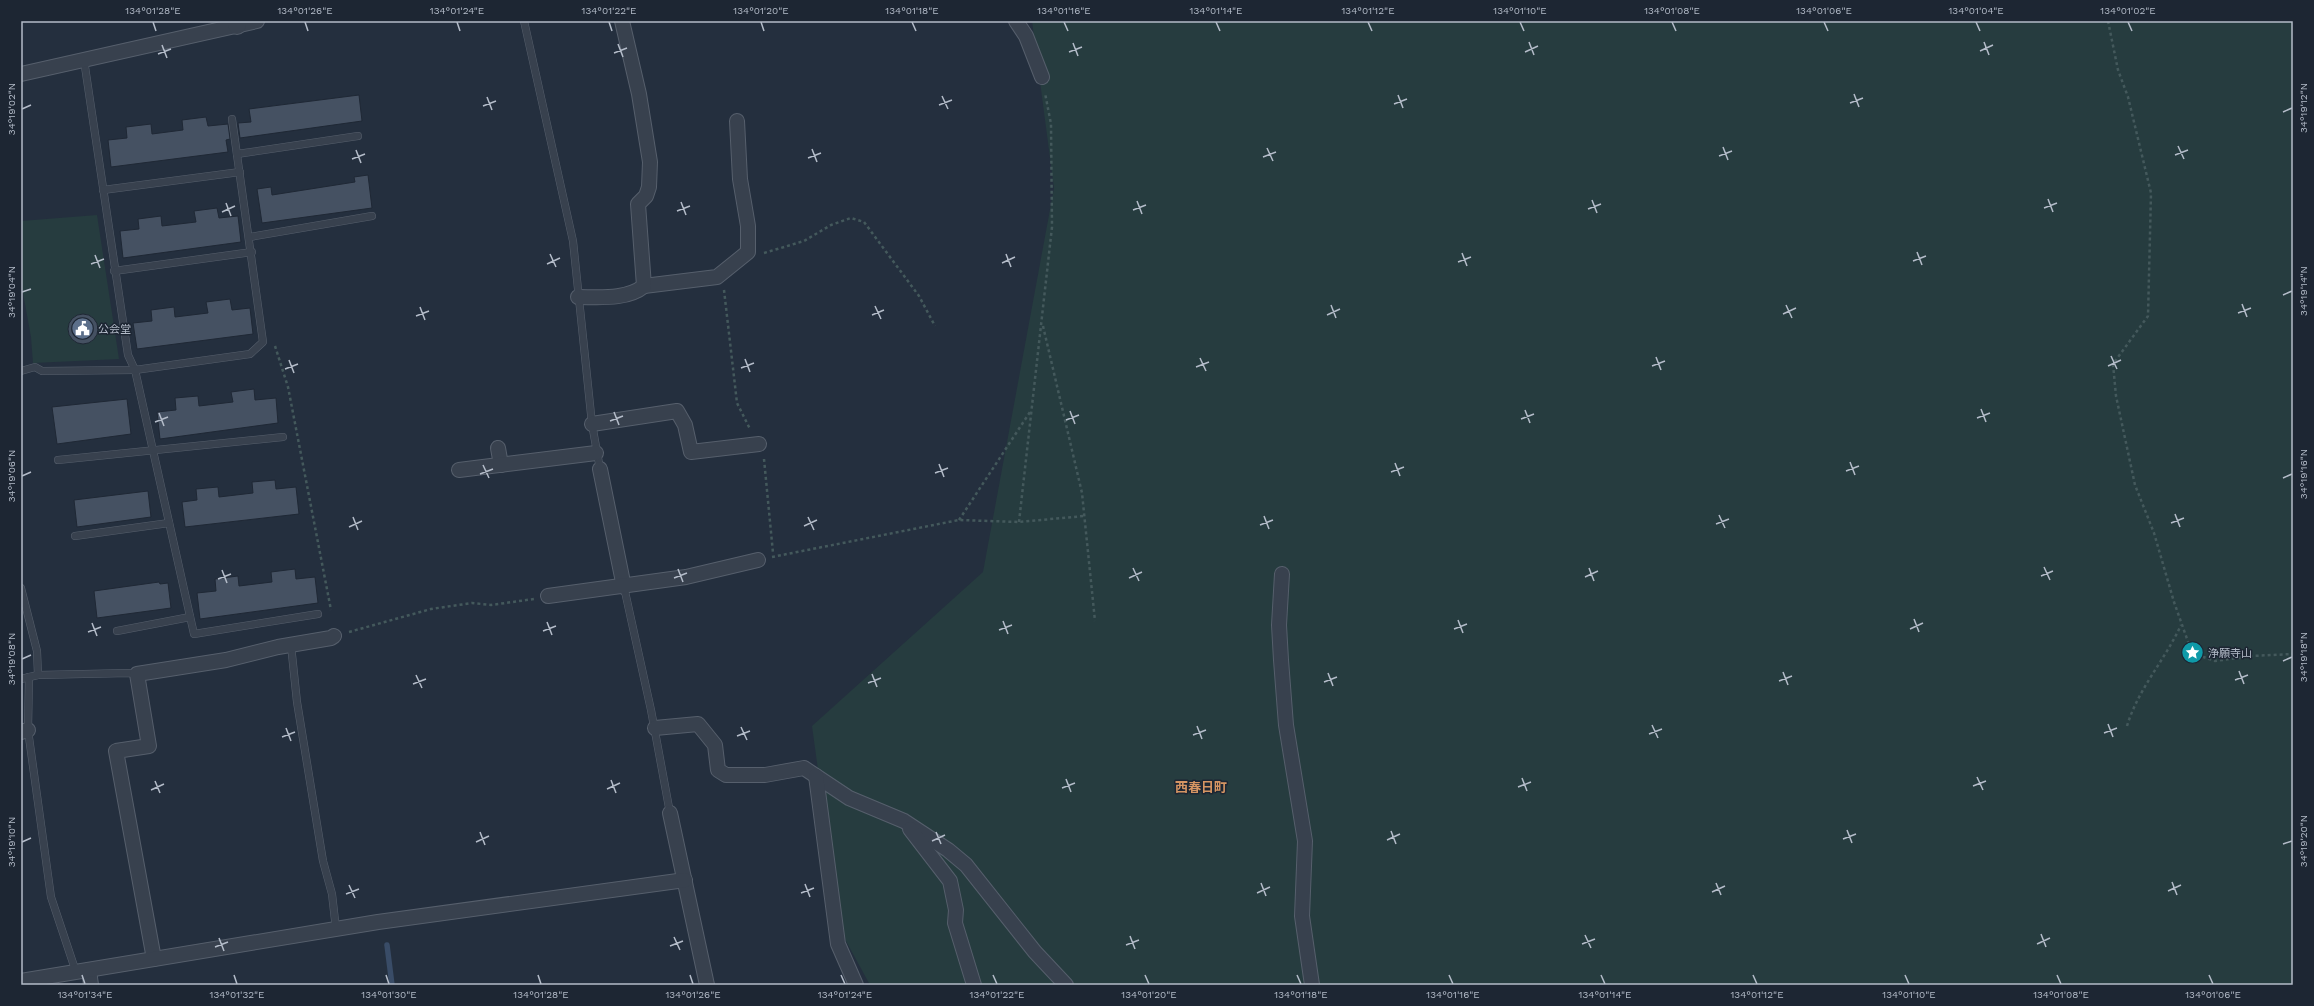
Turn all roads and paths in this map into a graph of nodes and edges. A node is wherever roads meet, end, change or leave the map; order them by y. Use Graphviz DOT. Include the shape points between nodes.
graph roads {
  1 [pos="257,21"];
  2 [pos="524,21"];
  3 [pos="622,21"];
  4 [pos="1016,21"];
  5 [pos="2108,21"];
  6 [pos="237,23"];
  7 [pos="84,60"];
  8 [pos="21,74"];
  9 [pos="1042,78"];
  10 [pos="232,119"];
  11 [pos="737,121"];
  12 [pos="358,136"];
  13 [pos="237,154"];
  14 [pos="240,172"];
  15 [pos="103,190"];
  16 [pos="372,216"];
  17 [pos="250,237"];
  18 [pos="252,252"];
  19 [pos="748,252"];
  20 [pos="114,271"];
  21 [pos="717,277"];
  22 [pos="644,286"];
  23 [pos="578,297"];
  24 [pos="1043,323"];
  25 [pos="935,326"];
  26 [pos="275,346"];
  27 [pos="135,370"];
  28 [pos="21,371"];
  29 [pos="1031,412"];
  30 [pos="592,424"];
  31 [pos="283,437"];
  32 [pos="759,444"];
  33 [pos="498,448"];
  34 [pos="153,451"];
  35 [pos="596,453"];
  36 [pos="58,460"];
  37 [pos="501,465"];
  38 [pos="600,469"];
  39 [pos="459,470"];
  40 [pos="1084,516"];
  41 [pos="958,520"];
  42 [pos="1019,522"];
  43 [pos="169,523"];
  44 [pos="75,536"];
  45 [pos="774,556"];
  46 [pos="758,560"];
  47 [pos="1282,574"];
  48 [pos="624,587"];
  49 [pos="21,588"];
  50 [pos="548,596"];
  51 [pos="318,614"];
  52 [pos="190,617"];
  53 [pos="1095,621"];
  54 [pos="2182,625"];
  55 [pos="117,631"];
  56 [pos="334,636"];
  57 [pos="291,645"];
  58 [pos="2293,654"];
  59 [pos="137,674"];
  60 [pos="38,675"];
  61 [pos="29,677"];
  62 [pos="21,679"];
  63 [pos="2127,726"];
  64 [pos="655,728"];
  65 [pos="25,731"];
  66 [pos="816,776"];
  67 [pos="670,813"];
  68 [pos="904,821"];
  69 [pos="685,880"];
  70 [pos="336,929"];
  71 [pos="154,959"];
  72 [pos="83,971"];
  73 [pos="21,981"];
  74 [pos="91,985"];
  75 [pos="707,985"];
  76 [pos="856,985"];
  77 [pos="974,985"];
  78 [pos="1066,985"];
  79 [pos="1312,985"];
  1 -- 6 [label="street"];
  2 -- 23 [label="lane" via="574,241"];
  3 -- 22 [label="street" via="639,94 650,162 649,187 646,196 638,204"];
  4 -- 9 [label="street" via="1026,36"];
  5 -- 54 [label="path" via="2150,193 2148,316 2113,364 2116,396 2135,485 2154,533"];
  6 -- 7 [label="street"];
  7 -- 8 [label="street"];
  7 -- 15 [label="lane"];
  9 -- 24 [label="path" via="1051,124 1052,227"];
  10 -- 13 [label="lane"];
  11 -- 19 [label="street" via="740,179 748,226"];
  12 -- 13 [label="lane"];
  13 -- 14 [label="lane"];
  14 -- 15 [label="lane"];
  14 -- 17 [label="lane"];
  15 -- 20 [label="lane"];
  16 -- 17 [label="lane"];
  17 -- 18 [label="lane"];
  18 -- 20 [label="lane"];
  18 -- 27 [label="lane" via="263,342 250,354"];
  19 -- 21 [label="street"];
  19 -- 25 [label="path" via="768,253 797,243 831,225 851,218 864,222 919,296"];
  20 -- 27 [label="lane" via="128,355"];
  21 -- 22 [label="street"];
  21 -- 32 [label="path" via="724,287 737,403"];
  22 -- 23 [label="street" via="637,292 621,295"];
  23 -- 30 [label="lane"];
  24 -- 29 [label="path"];
  24 -- 40 [label="path" via="1082,493"];
  26 -- 56 [label="path" via="288,387"];
  27 -- 28 [label="lane" via="42,371 35,367"];
  27 -- 34 [label="lane"];
  29 -- 41 [label="path"];
  29 -- 42 [label="path"];
  30 -- 32 [label="street" via="677,411 685,425 691,452"];
  30 -- 35 [label="lane"];
  31 -- 34 [label="lane"];
  32 -- 45 [label="path" via="768,491"];
  33 -- 37 [label="street"];
  34 -- 36 [label="lane"];
  34 -- 43 [label="lane"];
  35 -- 37 [label="street"];
  35 -- 38 [label="lane"];
  37 -- 39 [label="street"];
  38 -- 48 [label="street"];
  40 -- 42 [label="path"];
  40 -- 53 [label="path"];
  41 -- 42 [label="path"];
  41 -- 45 [label="path"];
  43 -- 44 [label="lane"];
  43 -- 52 [label="lane"];
  45 -- 46 [label="path"];
  46 -- 48 [label="street" via="686,577"];
  47 -- 79 [label="street" via="1279,625 1281,667 1290,755 1305,842 1302,916"];
  48 -- 50 [label="street"];
  48 -- 64 [label="lane"];
  49 -- 60 [label="lane" via="37,651"];
  50 -- 56 [label="path" via="512,603 472,603 431,610"];
  51 -- 52 [label="lane" via="194,634"];
  52 -- 55 [label="lane"];
  54 -- 58 [label="path" via="2192,653 2215,661"];
  54 -- 63 [label="path" via="2142,690"];
  56 -- 57 [label="street"];
  57 -- 59 [label="street" via="226,660"];
  57 -- 70 [label="lane" via="297,702"];
  59 -- 60 [label="lane"];
  59 -- 71 [label="street" via="149,746 116,751"];
  60 -- 61 [label="lane"];
  61 -- 62 [label="lane"];
  61 -- 65 [label="lane"];
  64 -- 66 [label="street" via="698,724 715,745 718,770 726,775 765,775 804,768"];
  64 -- 67 [label="lane"];
  65 -- 72 [label="lane" via="51,898"];
  66 -- 68 [label="street" via="849,798"];
  66 -- 76 [label="street" via="838,944"];
  67 -- 69 [label="street"];
  68 -- 77 [label="street" via="950,881 956,910 955,923"];
  68 -- 78 [label="street" via="966,865 1034,952"];
  69 -- 70 [label="street"];
  69 -- 75 [label="street"];
  70 -- 71 [label="street"];
  71 -- 72 [label="street"];
  72 -- 73 [label="street"];
  72 -- 74 [label="street"];
}
